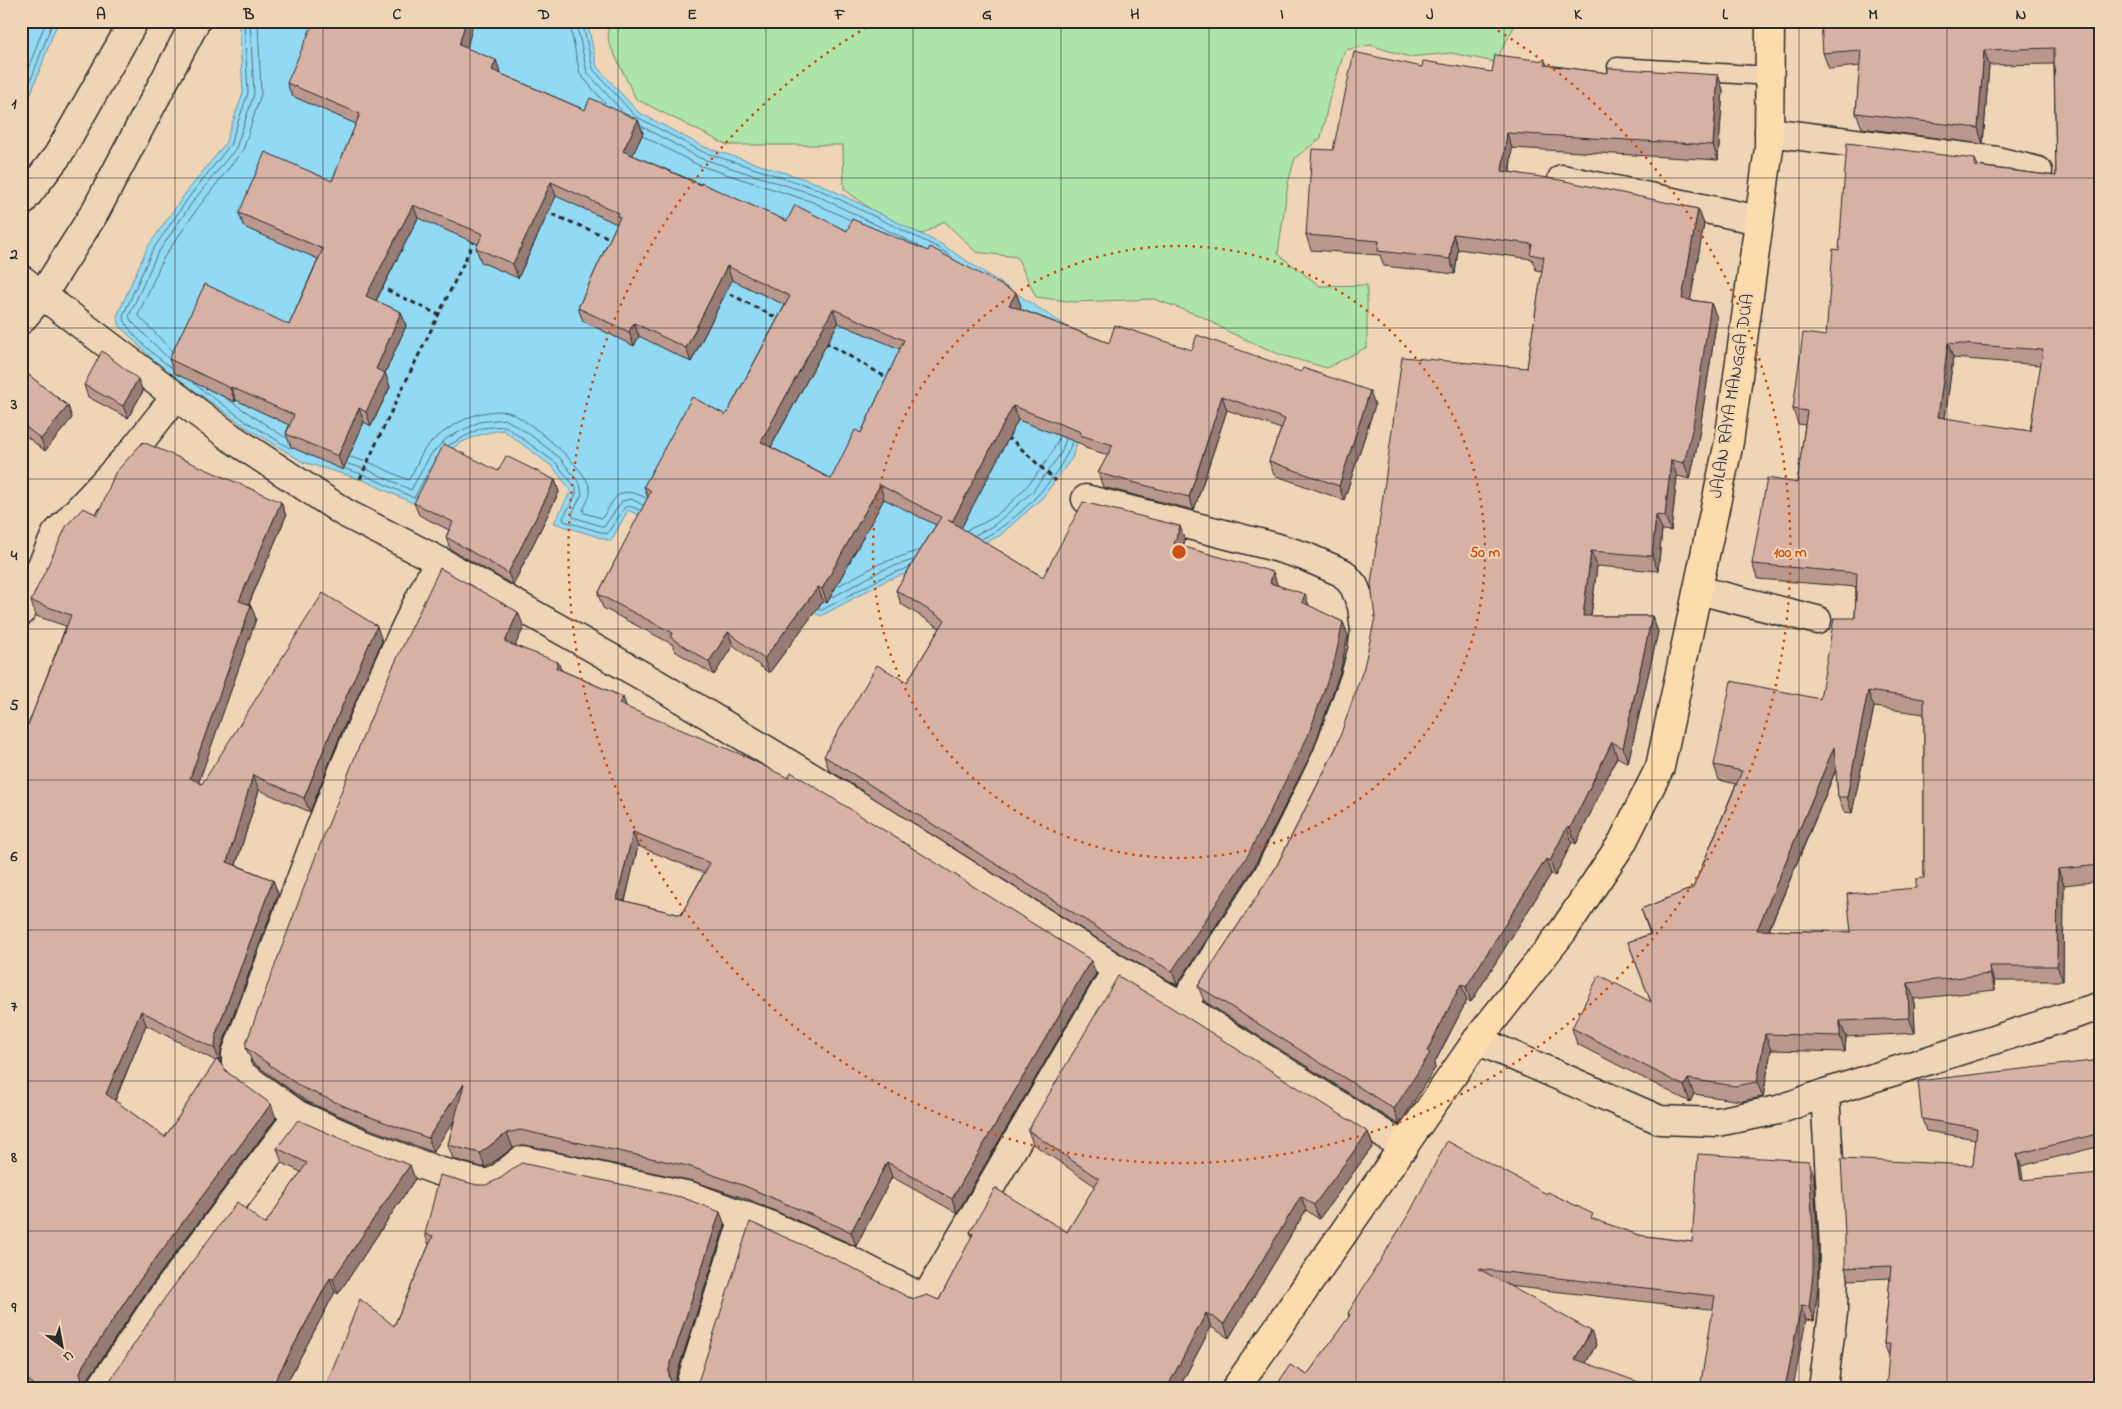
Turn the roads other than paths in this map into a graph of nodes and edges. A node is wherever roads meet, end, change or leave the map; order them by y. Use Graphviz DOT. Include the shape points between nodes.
graph roads {
  1 [pos="134,21"];
  2 [pos="196,21"];
  3 [pos="1770,21"];
  4 [pos="1617,67"];
  5 [pos="1770,76"];
  6 [pos="1769,132"];
  7 [pos="2038,171"];
  8 [pos="1562,179"];
  9 [pos="21,203"];
  10 [pos="1759,220"];
  11 [pos="21,278"];
  12 [pos="43,294"];
  13 [pos="21,320"];
  14 [pos="176,396"];
  15 [pos="1086,499"];
  16 [pos="440,561"];
  17 [pos="1698,590"];
  18 [pos="21,612"];
  19 [pos="1817,620"];
  20 [pos="1117,969"];
  21 [pos="1182,1006"];
  22 [pos="2101,1006"];
  23 [pos="1477,1040"];
  24 [pos="1825,1093"];
  25 [pos="298,1115"];
  26 [pos="1404,1147"];
  27 [pos="745,1216"];
  28 [pos="101,1388"];
  29 [pos="689,1388"];
  30 [pos="1236,1388"];
  31 [pos="1823,1388"];
  1 -- 9 [label="street" via="58,155"];
  2 -- 12 [label="street" via="95,212"];
  3 -- 5 [label="highway, JALAN RAYA MANGGA DUA"];
  4 -- 5 [label="lane"];
  5 -- 6 [label="highway, JALAN RAYA MANGGA DUA"];
  6 -- 7 [label="street" via="1977,158"];
  6 -- 10 [label="highway, JALAN RAYA MANGGA DUA"];
  8 -- 10 [label="street"];
  10 -- 17 [label="highway, JALAN RAYA MANGGA DUA" via="1729,442"];
  11 -- 12 [label="street"];
  12 -- 13 [label="street"];
  12 -- 14 [label="street"];
  14 -- 16 [label="street" via="230,437 345,513"];
  14 -- 18 [label="street" via="132,452 56,534"];
  15 -- 21 [label="street" via="1304,556 1343,573 1354,586 1362,606 1365,632 1362,651 1327,756 1267,877"];
  16 -- 20 [label="street" via="666,689"];
  16 -- 25 [label="street" via="381,679 341,772 236,1054 236,1067 241,1074"];
  17 -- 19 [label="street"];
  17 -- 23 [label="highway, JALAN RAYA MANGGA DUA" via="1660,767 1622,843 1563,931"];
  20 -- 21 [label="street"];
  20 -- 27 [label="street" via="925,1295 920,1297 845,1258"];
  21 -- 26 [label="street"];
  22 -- 24 [label="street"];
  23 -- 24 [label="street" via="1660,1120 1717,1122 1778,1110"];
  23 -- 26 [label="highway, JALAN RAYA MANGGA DUA"];
  24 -- 31 [label="street" via="1834,1247 1833,1313"];
  25 -- 27 [label="street" via="364,1144 438,1171 486,1184 522,1160 690,1196"];
  25 -- 28 [label="street" via="157,1304"];
  26 -- 30 [label="highway, JALAN RAYA MANGGA DUA"];
  27 -- 29 [label="street"];
}
